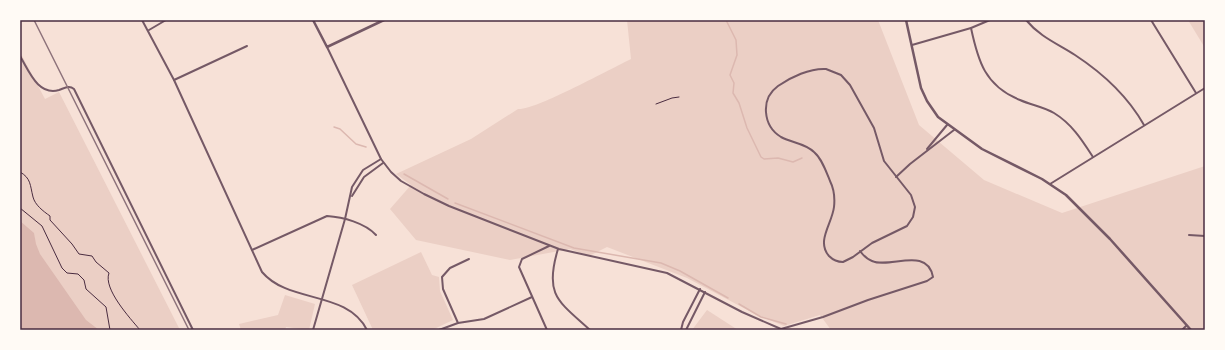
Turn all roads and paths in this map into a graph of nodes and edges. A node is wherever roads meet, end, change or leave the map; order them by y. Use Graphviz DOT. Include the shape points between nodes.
graph roads {
  1 [pos="142,20"];
  2 [pos="166,20"];
  3 [pos="313,20"];
  4 [pos="384,20"];
  5 [pos="906,20"];
  6 [pos="990,20"];
  7 [pos="1026,20"];
  8 [pos="1151,20"];
  9 [pos="971,28"];
  10 [pos="149,30"];
  11 [pos="912,45"];
  12 [pos="247,46"];
  13 [pos="327,47"];
  14 [pos="20,56"];
  15 [pos="174,80"];
  16 [pos="1205,88"];
  17 [pos="1196,93"];
  18 [pos="678,97"];
  19 [pos="656,104"];
  20 [pos="948,125"];
  21 [pos="1144,125"];
  22 [pos="954,130"];
  23 [pos="926,152"];
  24 [pos="1093,157"];
  25 [pos="381,159"];
  26 [pos="384,163"];
  27 [pos="20,172"];
  28 [pos="896,177"];
  29 [pos="1050,184"];
  30 [pos="351,197"];
  31 [pos="20,208"];
  32 [pos="345,220"];
  33 [pos="376,235"];
  34 [pos="1189,235"];
  35 [pos="1205,236"];
  36 [pos="550,245"];
  37 [pos="558,249"];
  38 [pos="252,250"];
  39 [pos="860,251"];
  40 [pos="469,259"];
  41 [pos="700,289"];
  42 [pos="705,292"];
  43 [pos="532,298"];
  44 [pos="321,299"];
  45 [pos="458,323"];
  46 [pos="1186,326"];
  47 [pos="110,330"];
  48 [pos="140,330"];
  49 [pos="193,330"];
  50 [pos="313,330"];
  51 [pos="367,330"];
  52 [pos="439,330"];
  53 [pos="547,330"];
  54 [pos="590,330"];
  55 [pos="681,330"];
  56 [pos="686,330"];
  57 [pos="782,330"];
  58 [pos="1182,330"];
  59 [pos="1191,330"];
  1 -- 10 [label="street"];
  2 -- 10 [label="street"];
  3 -- 13 [label="street"];
  4 -- 13 [label="street"];
  5 -- 11 [label="street"];
  6 -- 9 [label="street"];
  7 -- 21 [label="street" via="1042,36 1108,79 1127,100"];
  8 -- 17 [label="street"];
  9 -- 11 [label="street"];
  9 -- 24 [label="street" via="979,60 992,81 1006,93 1055,114 1077,133"];
  10 -- 15 [label="street"];
  11 -- 20 [label="street" via="924,96 934,112"];
  12 -- 15 [label="street"];
  13 -- 25 [label="street"];
  14 -- 49 [label="street" via="42,88 53,92 71,87 74,89"];
  15 -- 38 [label="street"];
  16 -- 17 [label="street"];
  17 -- 21 [label="street"];
  18 -- 19 [label="path"];
  20 -- 22 [label="street"];
  20 -- 23 [label="street" via="933,140"];
  21 -- 24 [label="street"];
  22 -- 23 [label="street"];
  22 -- 29 [label="street" via="993,155"];
  23 -- 28 [label="street"];
  24 -- 29 [label="street"];
  25 -- 26 [label="street"];
  25 -- 30 [label="street" via="359,174 352,187"];
  26 -- 30 [label="street" via="364,177"];
  26 -- 36 [label="street" via="401,181 424,194"];
  27 -- 48 [label="path" via="30,181 37,205 50,216 50,220 79,254 92,256 109,273 108,283 113,294 132,323"];
  28 -- 39 [label="street" via="913,199 915,207 912,220 903,229"];
  28 -- 39 [label="street" via="884,160 872,123 850,85 841,75 821,69 805,73 779,86 768,96 765,110 775,131 814,152 820,158 832,186 834,207 824,240 827,253 835,261 843,262 850,260"];
  29 -- 46 [label="street" via="1074,202 1110,239"];
  30 -- 32 [label="street"];
  31 -- 47 [label="path" via="42,226 62,268 67,273 78,274 84,280 86,289 106,306"];
  32 -- 33 [label="street" via="365,226"];
  32 -- 38 [label="street" via="331,216 321,218"];
  32 -- 44 [label="street"];
  34 -- 35 [label="street"];
  36 -- 37 [label="street"];
  36 -- 43 [label="street" via="520,261 520,272"];
  37 -- 41 [label="street" via="658,270"];
  37 -- 54 [label="street" via="552,271 554,291 562,304"];
  38 -- 44 [label="street" via="262,272 272,281 285,288"];
  39 -- 57 [label="street" via="868,259 876,262 918,260 929,268 933,277"];
  40 -- 45 [label="street" via="450,268 442,277 442,285"];
  41 -- 42 [label="street"];
  41 -- 55 [label="street" via="682,322"];
  42 -- 56 [label="street"];
  42 -- 57 [label="street"];
  43 -- 45 [label="street" via="484,319"];
  43 -- 53 [label="street"];
  44 -- 50 [label="street"];
  44 -- 51 [label="street" via="353,312"];
  45 -- 52 [label="street"];
  46 -- 58 [label="street"];
  46 -- 59 [label="street"];
}
